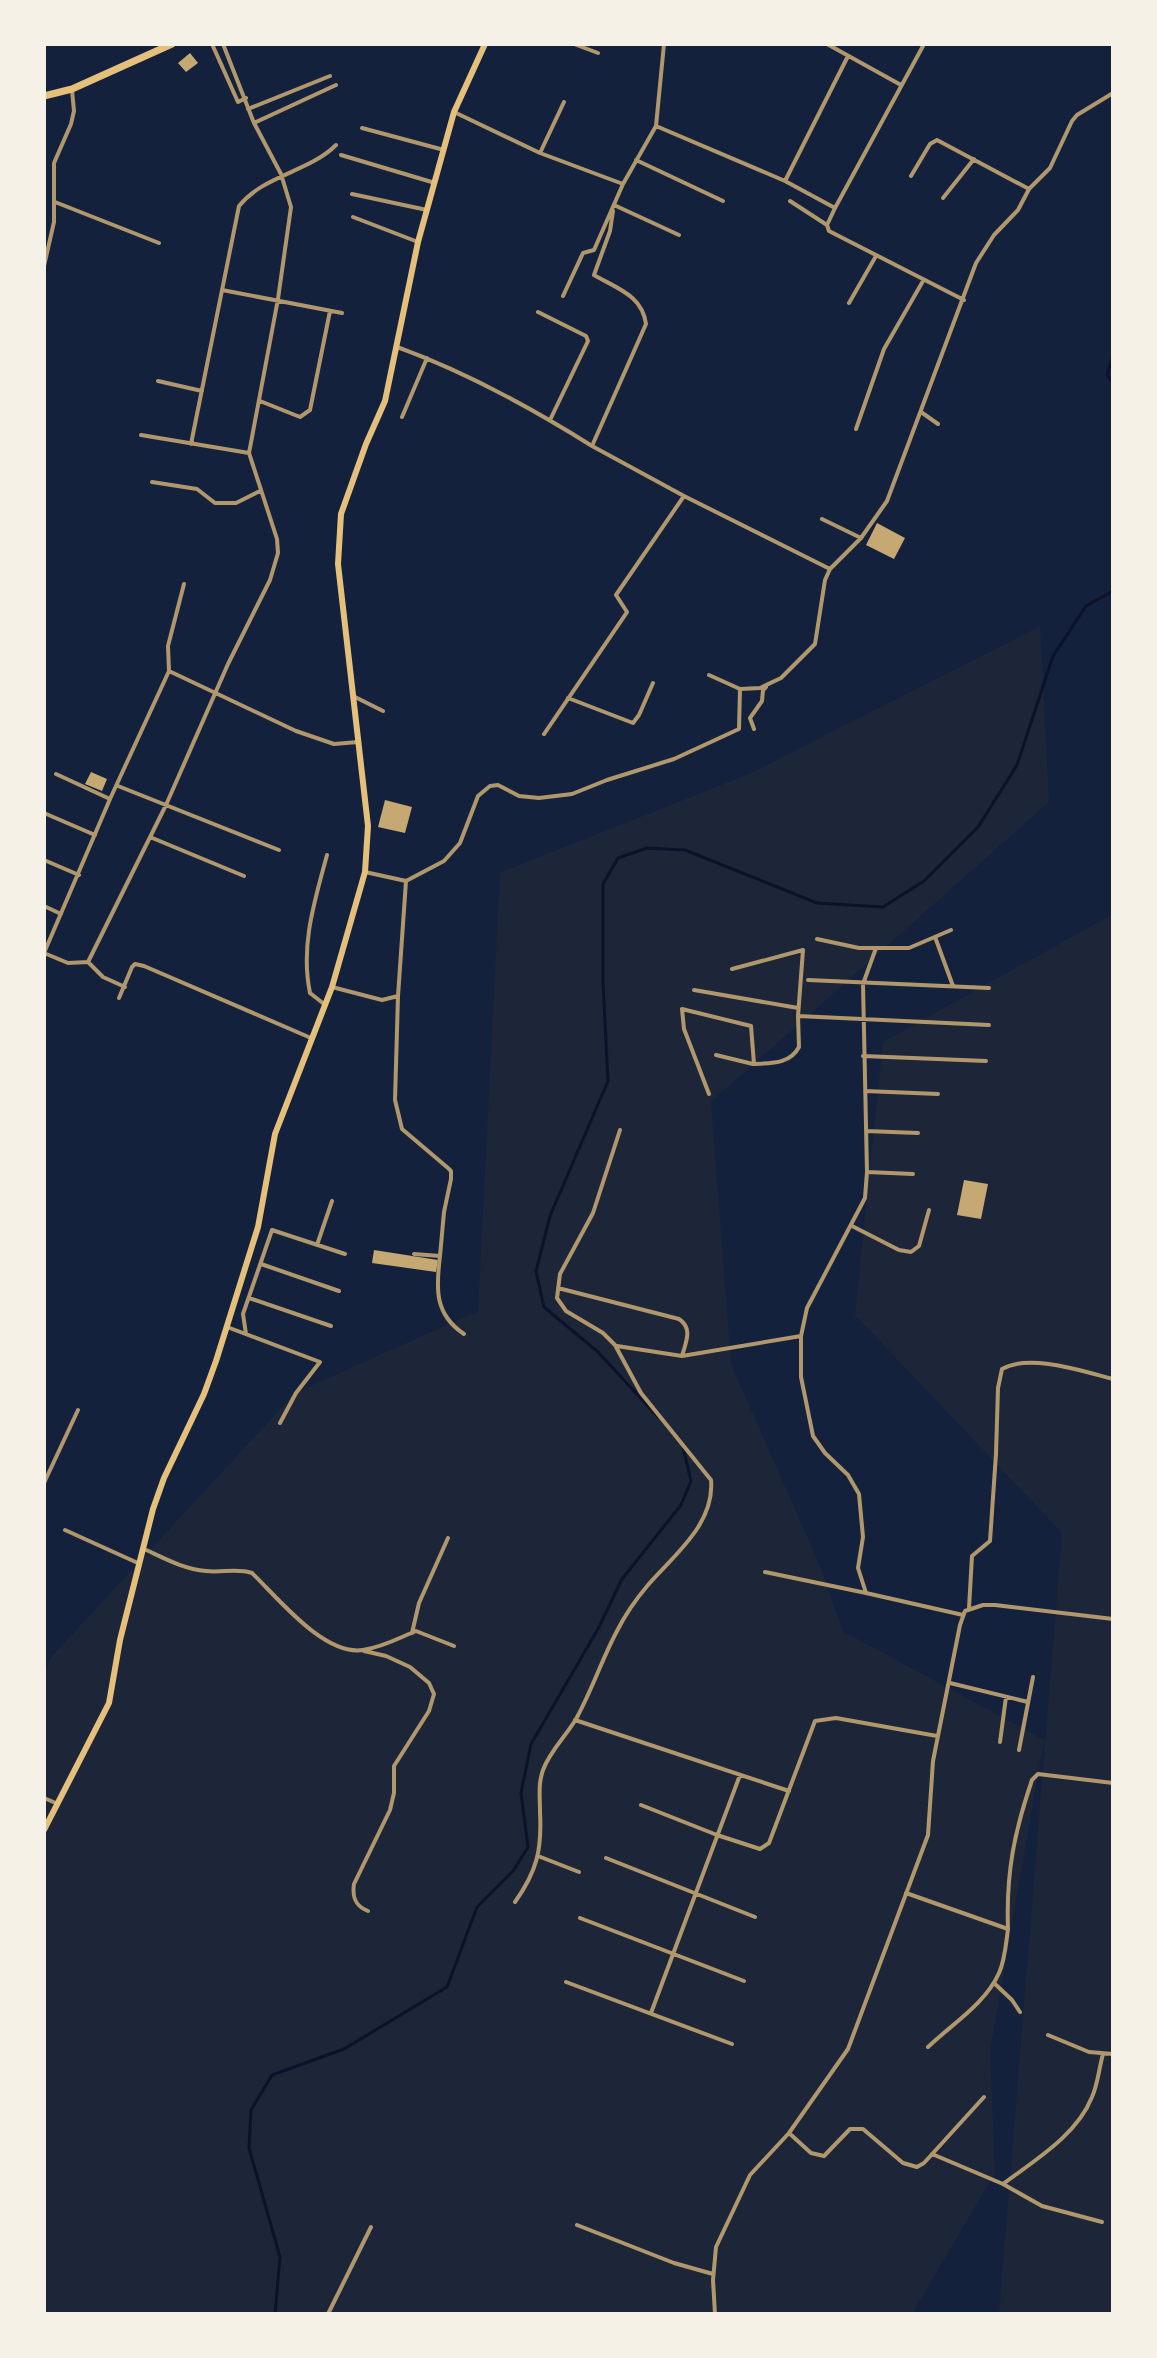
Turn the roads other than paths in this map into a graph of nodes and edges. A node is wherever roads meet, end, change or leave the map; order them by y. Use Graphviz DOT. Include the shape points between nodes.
graph roads {
  1 [pos="172,44"];
  2 [pos="212,44"];
  3 [pos="223,44"];
  4 [pos="485,44"];
  5 [pos="574,44"];
  6 [pos="664,44"];
  7 [pos="827,44"];
  8 [pos="923,46"];
  9 [pos="598,53"];
  10 [pos="848,56"];
  11 [pos="330,76"];
  12 [pos="336,85"];
  13 [pos="901,85"];
  14 [pos="72,89"];
  15 [pos="1113,93"];
  16 [pos="44,96"];
  17 [pos="246,98"];
  18 [pos="564,102"];
  19 [pos="248,109"];
  20 [pos="454,112"];
  21 [pos="254,123"];
  22 [pos="656,126"];
  23 [pos="362,128"];
  24 [pos="336,145"];
  25 [pos="444,150"];
  26 [pos="540,153"];
  27 [pos="341,155"];
  28 [pos="974,159"];
  29 [pos="636,160"];
  30 [pos="281,174"];
  31 [pos="911,176"];
  32 [pos="785,181"];
  33 [pos="435,183"];
  34 [pos="623,184"];
  35 [pos="1029,189"];
  36 [pos="352,194"];
  37 [pos="943,198"];
  38 [pos="723,201"];
  39 [pos="790,201"];
  40 [pos="55,202"];
  41 [pos="613,208"];
  42 [pos="835,208"];
  43 [pos="427,210"];
  44 [pos="353,217"];
  45 [pos="827,225"];
  46 [pos="679,235"];
  47 [pos="418,242"];
  48 [pos="159,243"];
  49 [pos="876,256"];
  50 [pos="44,266"];
  51 [pos="923,281"];
  52 [pos="222,290"];
  53 [pos="563,296"];
  54 [pos="278,299"];
  55 [pos="964,300"];
  56 [pos="849,303"];
  57 [pos="330,311"];
  58 [pos="538,312"];
  59 [pos="342,313"];
  60 [pos="397,347"];
  61 [pos="427,358"];
  62 [pos="158,381"];
  63 [pos="202,391"];
  64 [pos="259,401"];
  65 [pos="921,412"];
  66 [pos="402,417"];
  67 [pos="550,420"];
  68 [pos="938,424"];
  69 [pos="856,429"];
  70 [pos="141,435"];
  71 [pos="191,444"];
  72 [pos="592,446"];
  73 [pos="249,453"];
  74 [pos="152,482"];
  75 [pos="260,491"];
  76 [pos="684,496"];
  77 [pos="822,519"];
  78 [pos="861,538"];
  79 [pos="830,569"];
  80 [pos="184,584"];
  81 [pos="169,671"];
  82 [pos="709,675"];
  83 [pos="653,683"];
  84 [pos="771,684"];
  85 [pos="740,689"];
  86 [pos="214,694"];
  87 [pos="352,696"];
  88 [pos="568,698"];
  89 [pos="383,711"];
  90 [pos="754,729"];
  91 [pos="544,734"];
  92 [pos="358,742"];
  93 [pos="56,774"];
  94 [pos="118,786"];
  95 [pos="110,799"];
  96 [pos="166,805"];
  97 [pos="44,813"];
  98 [pos="95,835"];
  99 [pos="149,837"];
  100 [pos="279,850"];
  101 [pos="327,855"];
  102 [pos="44,860"];
  103 [pos="365,872"];
  104 [pos="79,875"];
  105 [pos="244,876"];
  106 [pos="406,881"];
  107 [pos="44,906"];
  108 [pos="61,914"];
  109 [pos="951,930"];
  110 [pos="935,937"];
  111 [pos="817,939"];
  112 [pos="876,948"];
  113 [pos="44,953"];
  114 [pos="88,962"];
  115 [pos="732,969"];
  116 [pos="808,980"];
  117 [pos="863,984"];
  118 [pos="953,986"];
  119 [pos="126,987"];
  120 [pos="332,987"];
  121 [pos="989,988"];
  122 [pos="694,990"];
  123 [pos="398,996"];
  124 [pos="119,998"];
  125 [pos="324,1004"];
  126 [pos="799,1008"];
  127 [pos="798,1016"];
  128 [pos="862,1019"];
  129 [pos="989,1025"];
  130 [pos="311,1038"];
  131 [pos="716,1055"];
  132 [pos="863,1056"];
  133 [pos="986,1061"];
  134 [pos="754,1064"];
  135 [pos="865,1091"];
  136 [pos="709,1094"];
  137 [pos="938,1094"];
  138 [pos="620,1130"];
  139 [pos="866,1131"];
  140 [pos="918,1133"];
  141 [pos="867,1172"];
  142 [pos="913,1174"];
  143 [pos="332,1201"];
  144 [pos="929,1210"];
  145 [pos="852,1226"];
  146 [pos="317,1245"];
  147 [pos="345,1254"];
  148 [pos="414,1254"];
  149 [pos="440,1256"];
  150 [pos="261,1264"];
  151 [pos="558,1288"];
  152 [pos="339,1291"];
  153 [pos="249,1298"];
  154 [pos="331,1326"];
  155 [pos="227,1327"];
  156 [pos="246,1334"];
  157 [pos="464,1334"];
  158 [pos="801,1336"];
  159 [pos="615,1345"];
  160 [pos="682,1356"];
  161 [pos="1113,1379"];
  162 [pos="78,1410"];
  163 [pos="280,1423"];
  164 [pos="44,1483"];
  165 [pos="65,1530"];
  166 [pos="448,1538"];
  167 [pos="144,1549"];
  168 [pos="140,1564"];
  169 [pos="765,1572"];
  170 [pos="866,1593"];
  171 [pos="969,1608"];
  172 [pos="963,1615"];
  173 [pos="1113,1619"];
  174 [pos="412,1633"];
  175 [pos="454,1646"];
  176 [pos="361,1650"];
  177 [pos="1033,1677"];
  178 [pos="950,1683"];
  179 [pos="1006,1697"];
  180 [pos="1028,1702"];
  181 [pos="575,1720"];
  182 [pos="938,1736"];
  183 [pos="1000,1742"];
  184 [pos="1019,1750"];
  185 [pos="740,1775"];
  186 [pos="1113,1783"];
  187 [pos="789,1791"];
  188 [pos="44,1798"];
  189 [pos="58,1804"];
  190 [pos="641,1805"];
  191 [pos="44,1830"];
  192 [pos="717,1835"];
  193 [pos="538,1856"];
  194 [pos="606,1858"];
  195 [pos="579,1872"];
  196 [pos="697,1893"];
  197 [pos="906,1893"];
  198 [pos="515,1902"];
  199 [pos="368,1911"];
  200 [pos="755,1917"];
  201 [pos="580,1918"];
  202 [pos="1008,1929"];
  203 [pos="673,1955"];
  204 [pos="744,1981"];
  205 [pos="566,1982"];
  206 [pos="994,1983"];
  207 [pos="1020,2012"];
  208 [pos="651,2013"];
  209 [pos="1048,2035"];
  210 [pos="732,2044"];
  211 [pos="928,2047"];
  212 [pos="1103,2054"];
  213 [pos="1113,2054"];
  214 [pos="984,2097"];
  215 [pos="789,2133"];
  216 [pos="932,2154"];
  217 [pos="1003,2184"];
  218 [pos="1102,2222"];
  219 [pos="577,2225"];
  220 [pos="371,2227"];
  221 [pos="713,2274"];
  222 [pos="328,2314"];
  223 [pos="715,2314"];
  1 -- 14 [label="highway"];
  2 -- 17 [label="street" via="238,102"];
  3 -- 17 [label="street"];
  4 -- 20 [label="main road"];
  5 -- 9 [label="street"];
  6 -- 22 [label="street"];
  7 -- 10 [label="street"];
  8 -- 13 [label="street"];
  10 -- 13 [label="street"];
  10 -- 32 [label="street"];
  11 -- 19 [label="street"];
  12 -- 21 [label="street"];
  13 -- 42 [label="street"];
  14 -- 16 [label="highway"];
  14 -- 40 [label="street" via="71,124 54,163"];
  15 -- 35 [label="street" via="1077,115 1050,168"];
  17 -- 19 [label="street"];
  18 -- 26 [label="street"];
  19 -- 21 [label="street"];
  20 -- 25 [label="main road"];
  20 -- 26 [label="street"];
  21 -- 30 [label="street"];
  22 -- 29 [label="street"];
  22 -- 32 [label="street"];
  23 -- 25 [label="street"];
  24 -- 30 [label="street"];
  25 -- 33 [label="main road"];
  26 -- 34 [label="street"];
  27 -- 33 [label="street"];
  28 -- 31 [label="street" via="937,140"];
  28 -- 35 [label="street"];
  28 -- 37 [label="street"];
  29 -- 34 [label="street"];
  29 -- 38 [label="street"];
  30 -- 52 [label="street" via="239,206"];
  30 -- 54 [label="street" via="291,207"];
  32 -- 42 [label="street"];
  33 -- 43 [label="main road"];
  34 -- 41 [label="street"];
  35 -- 55 [label="street" via="976,263"];
  36 -- 43 [label="street"];
  39 -- 45 [label="street"];
  40 -- 48 [label="street"];
  40 -- 50 [label="street"];
  41 -- 46 [label="street"];
  41 -- 53 [label="street" via="594,250 583,253"];
  41 -- 72 [label="street" via="593,274 626,291 640,306 646,324"];
  42 -- 45 [label="street"];
  43 -- 47 [label="main road"];
  44 -- 47 [label="street"];
  45 -- 49 [label="street" via="829,231"];
  47 -- 60 [label="main road"];
  49 -- 51 [label="street"];
  49 -- 56 [label="street"];
  51 -- 55 [label="street"];
  51 -- 69 [label="street" via="884,349"];
  52 -- 54 [label="street"];
  52 -- 63 [label="street"];
  54 -- 57 [label="street"];
  54 -- 64 [label="street"];
  55 -- 65 [label="street"];
  57 -- 59 [label="street"];
  57 -- 64 [label="street" via="310,410 300,417"];
  58 -- 67 [label="street" via="588,341"];
  60 -- 61 [label="street"];
  60 -- 87 [label="main road" via="385,401 346,497 339,529"];
  61 -- 66 [label="street"];
  61 -- 67 [label="street"];
  62 -- 63 [label="street"];
  63 -- 71 [label="street"];
  64 -- 73 [label="street"];
  65 -- 68 [label="street"];
  65 -- 78 [label="street" via="887,501"];
  67 -- 72 [label="street"];
  70 -- 71 [label="street"];
  71 -- 73 [label="street"];
  72 -- 76 [label="street"];
  73 -- 75 [label="street"];
  74 -- 75 [label="street" via="197,489 215,503 236,503"];
  75 -- 86 [label="street" via="278,553"];
  76 -- 79 [label="street"];
  76 -- 88 [label="street" via="616,595 627,612"];
  77 -- 78 [label="street"];
  78 -- 79 [label="street"];
  79 -- 84 [label="street" via="815,644"];
  80 -- 81 [label="street" via="168,646"];
  81 -- 86 [label="street"];
  81 -- 94 [label="street"];
  82 -- 85 [label="street"];
  83 -- 88 [label="street" via="633,723"];
  84 -- 85 [label="street"];
  84 -- 90 [label="street" via="750,718"];
  85 -- 106 [label="street" via="739,729 674,759 554,798 519,796 498,785 483,790 453,854"];
  86 -- 92 [label="street" via="322,741"];
  86 -- 96 [label="street"];
  87 -- 89 [label="street"];
  87 -- 92 [label="main road"];
  88 -- 91 [label="street"];
  92 -- 103 [label="main road" via="368,826"];
  93 -- 95 [label="street"];
  94 -- 95 [label="street"];
  94 -- 96 [label="street"];
  95 -- 98 [label="street"];
  96 -- 99 [label="street"];
  96 -- 100 [label="street"];
  97 -- 98 [label="street"];
  98 -- 104 [label="street"];
  99 -- 105 [label="street"];
  99 -- 114 [label="street"];
  101 -- 125 [label="street" via="307,950 310,993"];
  102 -- 104 [label="street"];
  103 -- 106 [label="street"];
  103 -- 120 [label="main road"];
  104 -- 108 [label="street"];
  106 -- 123 [label="street"];
  107 -- 108 [label="street"];
  108 -- 113 [label="street"];
  109 -- 110 [label="street"];
  110 -- 112 [label="street" via="909,948"];
  110 -- 118 [label="street"];
  111 -- 112 [label="street"];
  112 -- 117 [label="street"];
  113 -- 114 [label="street" via="68,963"];
  114 -- 119 [label="street" via="103,977"];
  115 -- 126 [label="street" via="803,950"];
  116 -- 117 [label="street"];
  117 -- 118 [label="street"];
  117 -- 128 [label="street"];
  118 -- 121 [label="street"];
  119 -- 124 [label="street"];
  119 -- 130 [label="street" via="132,967 144,966"];
  120 -- 123 [label="street" via="382,1000"];
  120 -- 125 [label="main road"];
  122 -- 126 [label="street"];
  123 -- 149 [label="street" via="398,1121 451,1171"];
  125 -- 130 [label="main road"];
  126 -- 127 [label="street"];
  127 -- 128 [label="street"];
  127 -- 134 [label="street" via="798,1052 779,1062"];
  128 -- 129 [label="street"];
  128 -- 132 [label="street"];
  130 -- 155 [label="main road" via="275,1134 258,1227"];
  131 -- 134 [label="street"];
  132 -- 133 [label="street"];
  132 -- 135 [label="street"];
  134 -- 136 [label="street" via="751,1026 682,1009 684,1029"];
  135 -- 137 [label="street"];
  135 -- 139 [label="street"];
  138 -- 151 [label="street" via="593,1213 560,1274"];
  139 -- 140 [label="street"];
  139 -- 141 [label="street"];
  141 -- 142 [label="street"];
  141 -- 145 [label="street" via="865,1198"];
  143 -- 146 [label="street"];
  144 -- 145 [label="street" via="918,1248 911,1252"];
  145 -- 158 [label="street" via="807,1308"];
  146 -- 147 [label="street"];
  146 -- 150 [label="street" via="272,1230"];
  148 -- 149 [label="street"];
  149 -- 157 [label="street" via="439,1304"];
  150 -- 152 [label="street"];
  150 -- 153 [label="street"];
  151 -- 159 [label="street" via="557,1298 566,1311"];
  151 -- 160 [label="street" via="683,1320 689,1330"];
  153 -- 154 [label="street"];
  153 -- 156 [label="street" via="243,1314"];
  155 -- 156 [label="street"];
  155 -- 167 [label="main road" via="204,1394 164,1478"];
  156 -- 163 [label="street" via="320,1362"];
  158 -- 160 [label="street"];
  158 -- 170 [label="street" via="801,1377 810,1427 817,1444 859,1494 863,1537 858,1568"];
  159 -- 160 [label="street"];
  159 -- 181 [label="street" via="641,1393 711,1480 712,1492 704,1517 680,1554 647,1587 618,1629"];
  161 -- 171 [label="street" via="1035,1364 1002,1369 990,1541 972,1556"];
  162 -- 164 [label="street"];
  165 -- 168 [label="street"];
  166 -- 174 [label="street" via="419,1603"];
  167 -- 168 [label="main road"];
  167 -- 176 [label="street" via="198,1570 252,1573 328,1643"];
  168 -- 189 [label="main road" via="109,1703"];
  169 -- 170 [label="street"];
  170 -- 172 [label="street"];
  171 -- 172 [label="street"];
  171 -- 173 [label="street" via="995,1605"];
  172 -- 178 [label="street"];
  174 -- 175 [label="street"];
  174 -- 176 [label="street"];
  176 -- 199 [label="street" via="410,1667 434,1694 394,1766 390,1810 354,1884 356,1904"];
  177 -- 180 [label="street"];
  178 -- 179 [label="street"];
  178 -- 182 [label="street"];
  179 -- 180 [label="street"];
  179 -- 183 [label="street"];
  180 -- 184 [label="street"];
  181 -- 185 [label="street"];
  181 -- 193 [label="street" via="540,1778"];
  182 -- 187 [label="street" via="820,1719"];
  182 -- 197 [label="street" via="929,1828"];
  185 -- 187 [label="street"];
  185 -- 192 [label="street"];
  186 -- 202 [label="street" via="1038,1774 1032,1780 1011,1853"];
  187 -- 192 [label="street" via="765,1848"];
  188 -- 189 [label="street"];
  189 -- 191 [label="main road"];
  190 -- 192 [label="street"];
  192 -- 196 [label="street"];
  193 -- 195 [label="street"];
  193 -- 198 [label="street"];
  194 -- 196 [label="street"];
  196 -- 200 [label="street"];
  196 -- 203 [label="street"];
  197 -- 202 [label="street"];
  197 -- 215 [label="street" via="848,2049"];
  201 -- 203 [label="street"];
  202 -- 206 [label="street"];
  203 -- 204 [label="street"];
  203 -- 208 [label="street"];
  205 -- 208 [label="street"];
  206 -- 207 [label="street"];
  206 -- 211 [label="street"];
  208 -- 210 [label="street"];
  209 -- 212 [label="street"];
  212 -- 213 [label="street"];
  212 -- 217 [label="street" via="1081,2117"];
  214 -- 216 [label="street"];
  215 -- 216 [label="street" via="817,2155 824,2156 854,2128 863,2129 909,2166 917,2167"];
  215 -- 221 [label="street" via="750,2175 716,2247"];
  216 -- 217 [label="street"];
  217 -- 218 [label="street" via="1042,2206"];
  219 -- 221 [label="street"];
  220 -- 222 [label="street"];
  221 -- 223 [label="street"];
}
